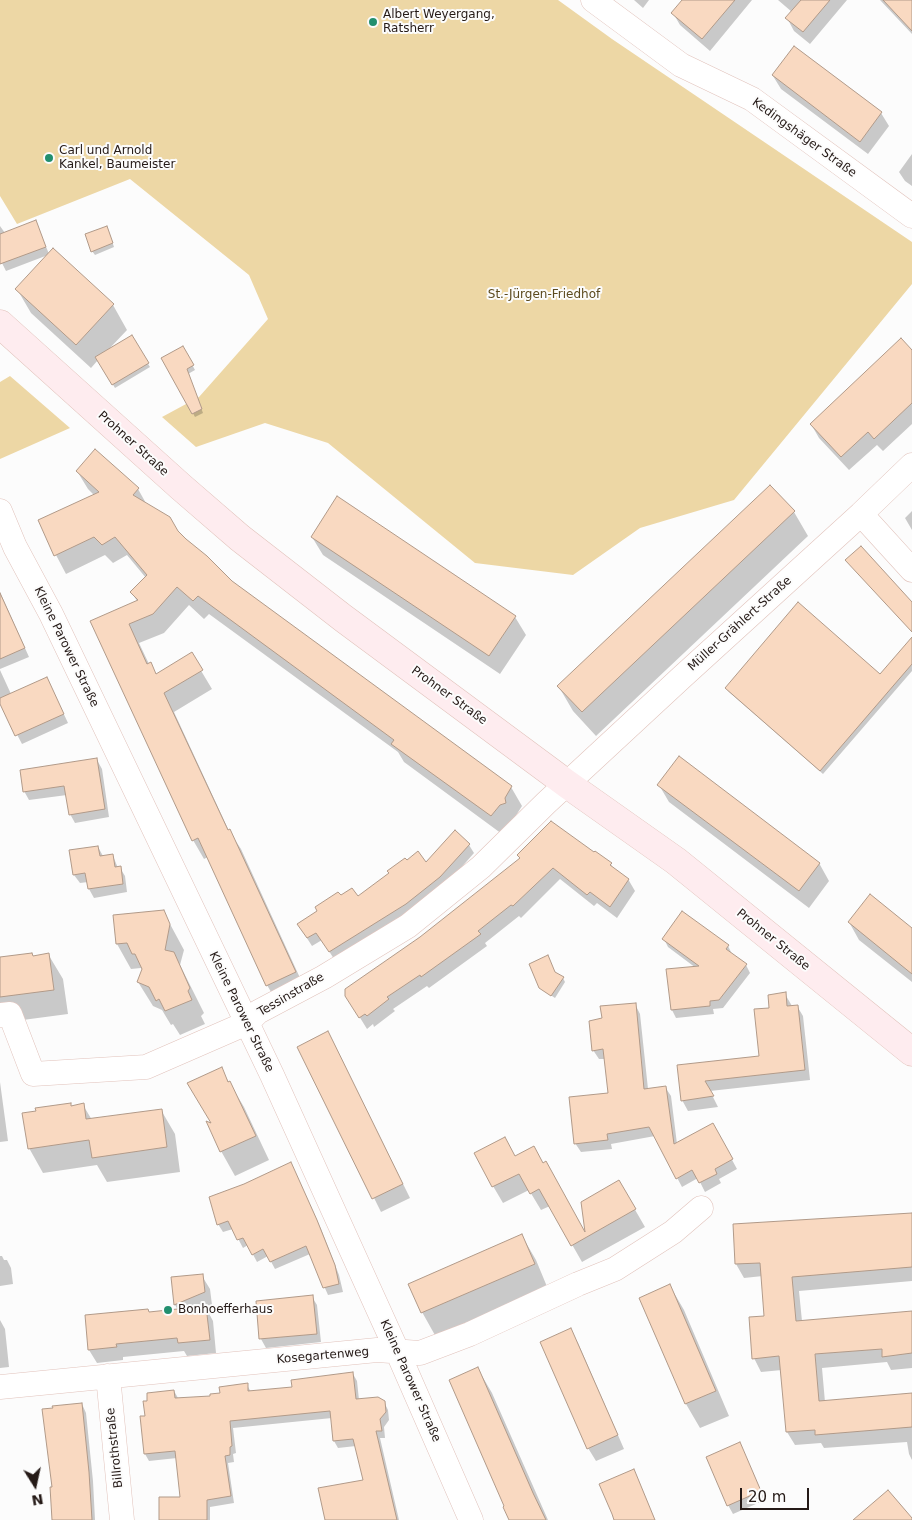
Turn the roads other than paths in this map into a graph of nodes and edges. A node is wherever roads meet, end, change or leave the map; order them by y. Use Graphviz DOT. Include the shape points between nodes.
graph roads {
  1 [pos="593,0"];
  2 [pos="912,216"];
  3 [pos="0,324"];
  4 [pos="912,465"];
  5 [pos="0,510"];
  6 [pos="861,514"];
  7 [pos="912,570"];
  8 [pos="568,784"];
  9 [pos="0,1015"];
  10 [pos="247,1023"];
  11 [pos="912,1052"];
  12 [pos="701,1208"];
  13 [pos="398,1353"];
  14 [pos="108,1376"];
  15 [pos="0,1387"];
  16 [pos="122,1520"];
  17 [pos="471,1520"];
  1 -- 2 [label="street, Kedingshäger Straße" via="681,65 752,99"];
  3 -- 8 [label="main road, Prohner Straße" via="240,538"];
  4 -- 6 [label="street, Müller-Grählert-Straße"];
  5 -- 10 [label="street, Kleine Parower Straße" via="15,547 51,614"];
  6 -- 7 [label="street"];
  6 -- 8 [label="street, Müller-Grählert-Straße"];
  8 -- 10 [label="street, Tessinstraße" via="481,867 408,926 258,1012"];
  8 -- 11 [label="main road, Prohner Straße" via="676,861"];
  9 -- 10 [label="street, Tessinstraße" via="10,1014 33,1074 146,1066"];
  10 -- 13 [label="street, Kleine Parower Straße"];
  12 -- 13 [label="street, Kosegartenweg" via="673,1232 615,1268 470,1334 420,1353"];
  13 -- 14 [label="street, Kosegartenweg" via="376,1350"];
  13 -- 17 [label="street, Kleine Parower Straße"];
  14 -- 15 [label="street, Kosegartenweg"];
  14 -- 16 [label="street, Billrothstraße"];
}
